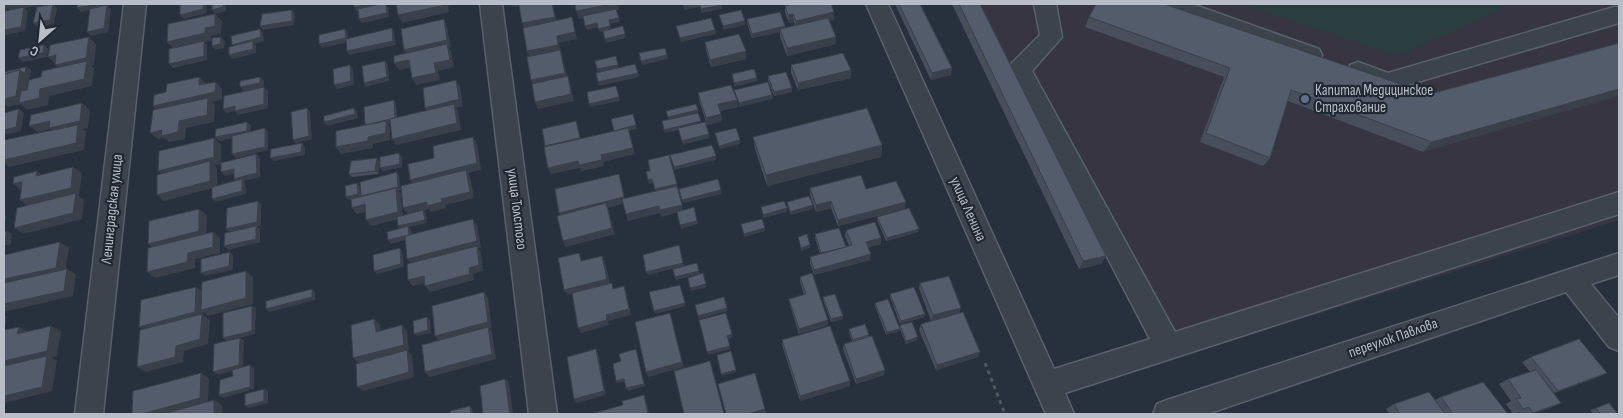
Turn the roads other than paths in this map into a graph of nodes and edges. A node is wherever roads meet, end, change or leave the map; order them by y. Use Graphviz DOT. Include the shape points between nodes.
graph roads {
  1 [pos="135,4"];
  2 [pos="491,4"];
  3 [pos="877,4"];
  4 [pos="1044,4"];
  5 [pos="1169,4"];
  6 [pos="1602,13"];
  7 [pos="1619,203"];
  8 [pos="1619,264"];
  9 [pos="1571,278"];
  10 [pos="1619,338"];
  11 [pos="1168,346"];
  12 [pos="1047,385"];
  13 [pos="89,414"];
  14 [pos="544,414"];
  15 [pos="1060,414"];
  16 [pos="1167,414"];
  1 -- 13 [label="street, Ленинградская улица"];
  2 -- 14 [label="street, улица Толстого"];
  3 -- 12 [label="street, улица Ленина"];
  4 -- 11 [label="street" via="1051,37 1020,69"];
  5 -- 6 [label="street" via="1387,82"];
  7 -- 11 [label="street"];
  8 -- 9 [label="street, переулок Павлова"];
  9 -- 10 [label="street"];
  9 -- 16 [label="street, переулок Павлова"];
  11 -- 12 [label="street"];
  12 -- 15 [label="street, улица Ленина"];
}
